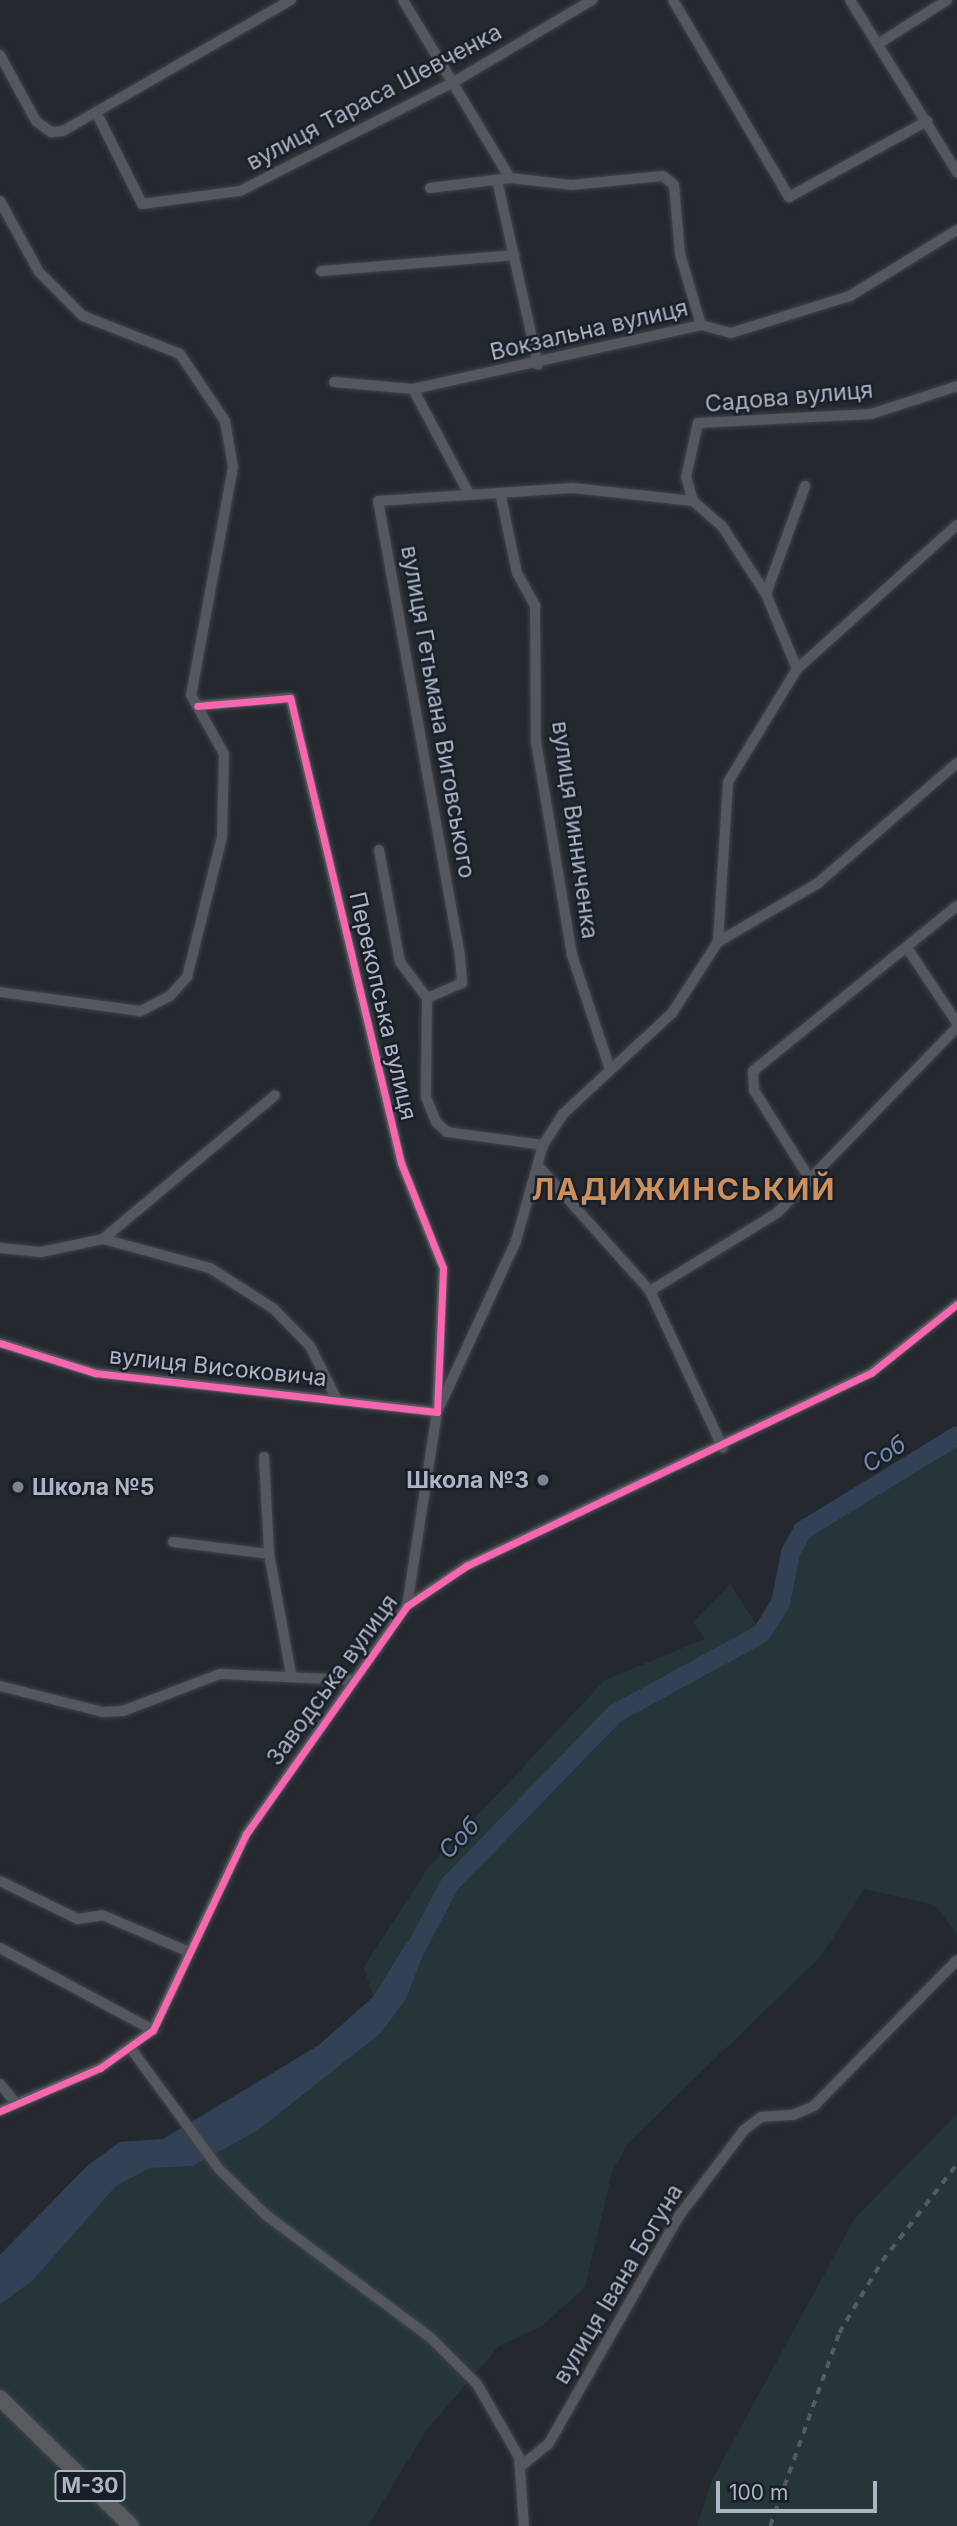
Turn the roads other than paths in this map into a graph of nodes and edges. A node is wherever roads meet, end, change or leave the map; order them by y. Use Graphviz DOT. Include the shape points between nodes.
graph roads {
  1 [pos="291,0"];
  2 [pos="403,0"];
  3 [pos="592,0"];
  4 [pos="673,0"];
  5 [pos="850,0"];
  6 [pos="947,0"];
  7 [pos="878,44"];
  8 [pos="0,55"];
  9 [pos="454,82"];
  10 [pos="96,112"];
  11 [pos="927,121"];
  12 [pos="957,172"];
  13 [pos="510,178"];
  14 [pos="497,180"];
  15 [pos="430,188"];
  16 [pos="0,201"];
  17 [pos="957,230"];
  18 [pos="514,255"];
  19 [pos="321,271"];
  20 [pos="701,325"];
  21 [pos="538,365"];
  22 [pos="334,382"];
  23 [pos="957,386"];
  24 [pos="413,389"];
  25 [pos="805,486"];
  26 [pos="468,492"];
  27 [pos="501,497"];
  28 [pos="693,500"];
  29 [pos="957,525"];
  30 [pos="766,594"];
  31 [pos="797,669"];
  32 [pos="197,706"];
  33 [pos="957,763"];
  34 [pos="379,850"];
  35 [pos="957,906"];
  36 [pos="718,942"];
  37 [pos="907,948"];
  38 [pos="0,992"];
  39 [pos="427,998"];
  40 [pos="957,1025"];
  41 [pos="610,1069"];
  42 [pos="275,1095"];
  43 [pos="543,1144"];
  44 [pos="541,1169"];
  45 [pos="811,1181"];
  46 [pos="103,1239"];
  47 [pos="0,1248"];
  48 [pos="650,1291"];
  49 [pos="957,1304"];
  50 [pos="0,1343"];
  51 [pos="337,1400"];
  52 [pos="437,1412"];
  53 [pos="723,1448"];
  54 [pos="264,1457"];
  55 [pos="173,1542"];
  56 [pos="270,1554"];
  57 [pos="407,1606"];
  58 [pos="290,1674"];
  59 [pos="351,1680"];
  60 [pos="0,1686"];
  61 [pos="0,1881"];
  62 [pos="0,1948"];
  63 [pos="189,1952"];
  64 [pos="957,1960"];
  65 [pos="153,2030"];
  66 [pos="132,2050"];
  67 [pos="0,2084"];
  68 [pos="17,2104"];
  69 [pos="0,2111"];
  70 [pos="0,2398"];
  71 [pos="521,2466"];
  72 [pos="131,2526"];
  73 [pos="524,2526"];
  1 -- 10 [label="street"];
  2 -- 9 [label="street"];
  3 -- 9 [label="street, вулиця Тараса Шевченка"];
  4 -- 11 [label="street" via="789,197"];
  5 -- 7 [label="street"];
  6 -- 7 [label="street"];
  7 -- 11 [label="street"];
  8 -- 10 [label="street" via="36,121 51,132"];
  9 -- 10 [label="street, вулиця Тараса Шевченка" via="270,181 142,204"];
  9 -- 13 [label="street"];
  11 -- 12 [label="street"];
  13 -- 14 [label="street"];
  13 -- 20 [label="street" via="570,185 663,176 674,185 680,254"];
  14 -- 15 [label="street"];
  14 -- 18 [label="street"];
  16 -- 32 [label="street" via="39,272 83,316 180,354 225,421 233,467 191,695"];
  17 -- 20 [label="street, Вокзальна вулиця" via="850,296 731,333"];
  18 -- 19 [label="street"];
  18 -- 21 [label="street"];
  20 -- 21 [label="street, Вокзальна вулиця"];
  21 -- 24 [label="street, Вокзальна вулиця"];
  22 -- 24 [label="street, Вокзальна вулиця"];
  23 -- 28 [label="street, Садова вулиця" via="871,414 698,423 685,477"];
  24 -- 26 [label="street"];
  25 -- 30 [label="street"];
  26 -- 27 [label="street"];
  26 -- 39 [label="street, вулиця Гетьмана Виговського" via="378,501 460,956 462,982"];
  27 -- 28 [label="street" via="573,488"];
  27 -- 41 [label="street, вулиця Винниченка" via="517,573 535,606 536,742 572,955"];
  28 -- 30 [label="street" via="722,526"];
  29 -- 31 [label="street"];
  30 -- 31 [label="street"];
  31 -- 36 [label="street" via="729,782"];
  32 -- 38 [label="street" via="224,754 222,837 187,976 170,996 140,1012"];
  32 -- 52 [label="street, Перекопська вулиця" via="290,698 401,1163 443,1268"];
  33 -- 36 [label="street" via="818,883"];
  34 -- 39 [label="street" via="400,962"];
  35 -- 37 [label="street"];
  36 -- 41 [label="street" via="672,1013"];
  37 -- 40 [label="street"];
  37 -- 45 [label="street" via="752,1071 754,1090"];
  39 -- 43 [label="street" via="426,1097 436,1122 447,1132"];
  40 -- 45 [label="street"];
  41 -- 43 [label="street" via="563,1114"];
  42 -- 46 [label="street"];
  43 -- 44 [label="street"];
  44 -- 48 [label="street"];
  44 -- 52 [label="street" via="508,1262"];
  45 -- 48 [label="street" via="777,1213"];
  46 -- 47 [label="street" via="41,1252"];
  46 -- 51 [label="street" via="210,1268 274,1309 310,1346"];
  48 -- 53 [label="street"];
  49 -- 53 [label="street, Заводська вулиця" via="887,1364"];
  50 -- 51 [label="street, вулиця Високовича" via="95,1373"];
  51 -- 52 [label="street, вулиця Високовича"];
  52 -- 57 [label="street"];
  53 -- 57 [label="street, Заводська вулиця" via="466,1566"];
  54 -- 56 [label="street"];
  55 -- 56 [label="street"];
  56 -- 58 [label="street"];
  57 -- 59 [label="street, Заводська вулиця"];
  58 -- 59 [label="street"];
  58 -- 60 [label="street" via="220,1674 113,1712"];
  59 -- 63 [label="street, Заводська вулиця" via="246,1834"];
  61 -- 63 [label="street" via="78,1919 102,1915"];
  62 -- 65 [label="street"];
  63 -- 65 [label="street, Заводська вулиця"];
  64 -- 71 [label="street, вулиця Івана Богуна" via="814,2106 761,2117 744,2130 679,2216 549,2443"];
  65 -- 66 [label="street, Заводська вулиця"];
  66 -- 68 [label="street, Заводська вулиця"];
  66 -- 71 [label="street" via="219,2169 288,2235 455,2359 495,2410"];
  67 -- 68 [label="street"];
  68 -- 69 [label="street, Заводська вулиця"];
  70 -- 72 [label="highway, М-30"];
  71 -- 73 [label="street"];
}
